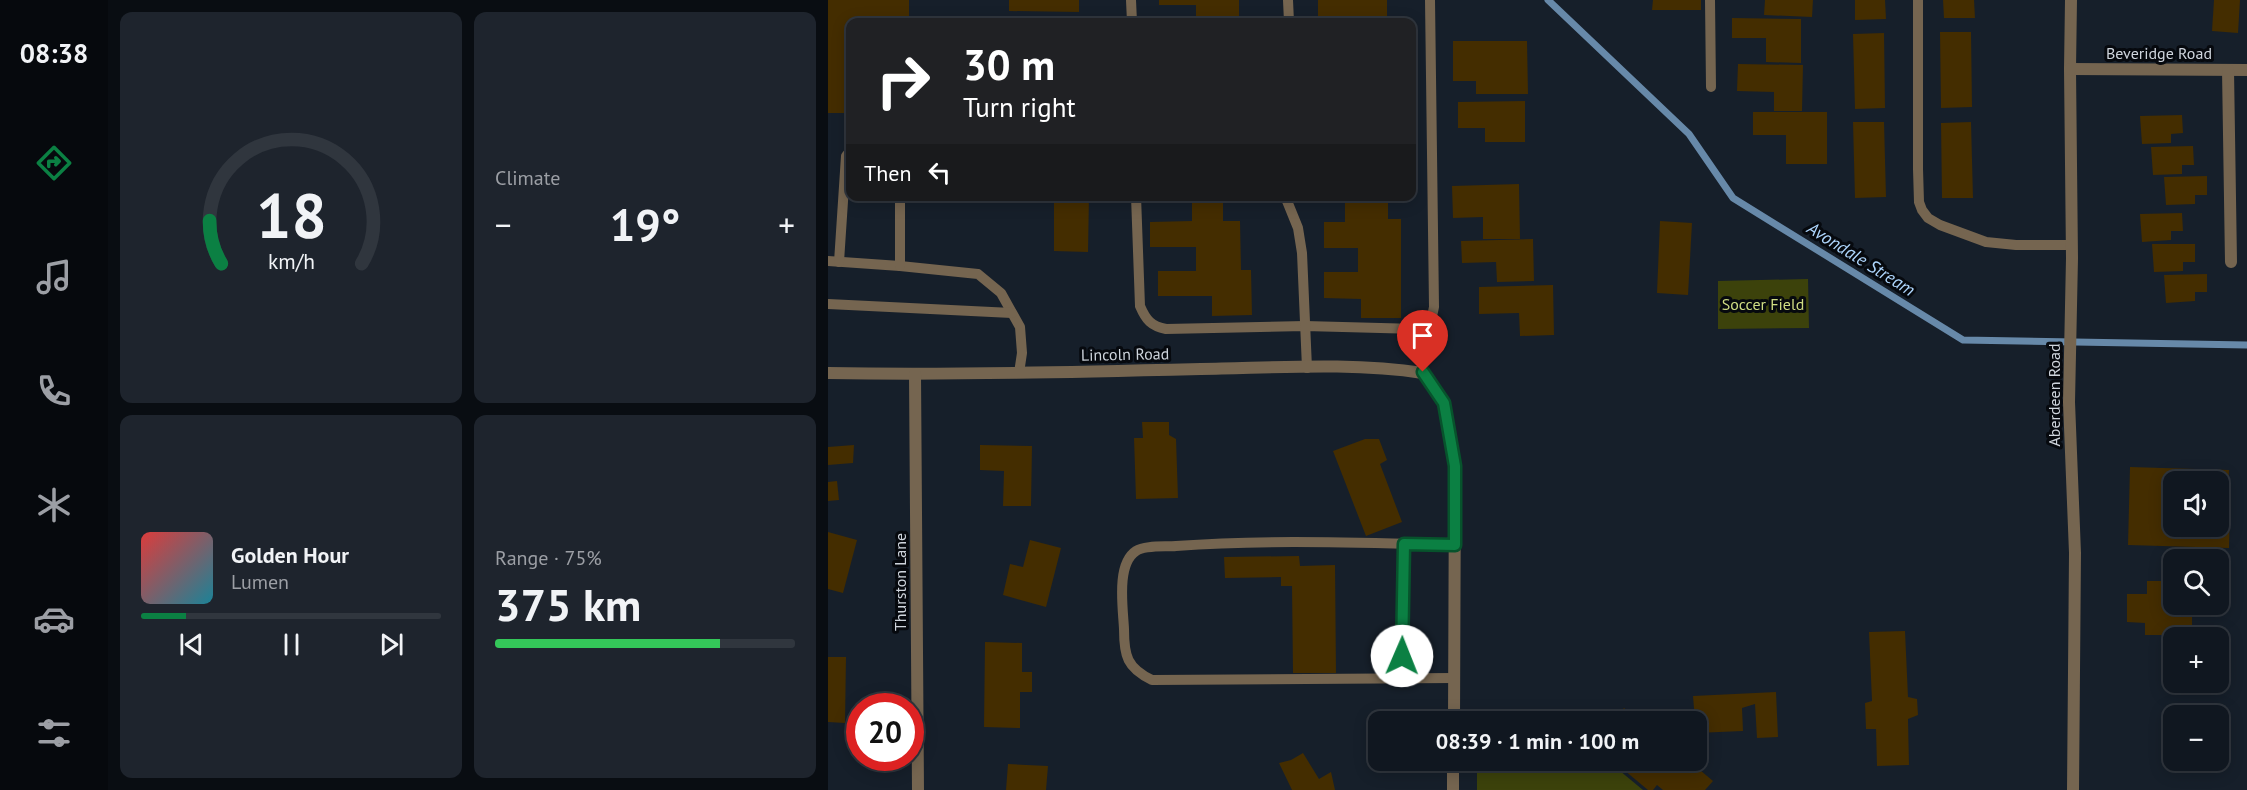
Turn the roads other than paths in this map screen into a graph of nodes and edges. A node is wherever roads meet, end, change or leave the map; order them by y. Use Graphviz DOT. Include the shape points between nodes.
graph roads {
  1 [pos="1131,0"];
  2 [pos="1288,0"];
  3 [pos="1430,0"];
  4 [pos="1710,0"];
  5 [pos="1918,0"];
  6 [pos="2071,0"];
  7 [pos="1132,18"];
  8 [pos="1289,18"];
  9 [pos="2070,69"];
  10 [pos="2228,70"];
  11 [pos="2247,70"];
  12 [pos="1711,87"];
  13 [pos="846,156"];
  14 [pos="900,201"];
  15 [pos="1137,201"];
  16 [pos="1288,201"];
  17 [pos="2072,245"];
  18 [pos="833,261"];
  19 [pos="2231,262"];
  20 [pos="900,266"];
  21 [pos="828,304"];
  22 [pos="1012,312"];
  23 [pos="1305,326"];
  24 [pos="1307,368"];
  25 [pos="828,373"];
  26 [pos="1019,373"];
  27 [pos="915,374"];
  28 [pos="1404,544"];
  29 [pos="1455,545"];
  30 [pos="1454,678"];
  31 [pos="1401,679"];
  32 [pos="1454,711"];
  33 [pos="1454,771"];
  34 [pos="918,790"];
  35 [pos="1453,790"];
  36 [pos="2073,790"];
  1 -- 7 [label="lane"];
  2 -- 8 [label="lane"];
  3 -- 23 [label="lane" via="1434,307 1431,321 1418,329"];
  4 -- 12 [label="lane"];
  5 -- 17 [label="lane" via="1918,169 1922,210 1940,225 1986,242"];
  6 -- 9 [label="street, Aberdeen Road"];
  9 -- 10 [label="street, Beveridge Road"];
  9 -- 17 [label="street, Aberdeen Road"];
  10 -- 11 [label="street, Beveridge Road"];
  10 -- 19 [label="street"];
  13 -- 18 [label="lane"];
  14 -- 20 [label="lane"];
  15 -- 23 [label="lane" via="1140,306 1146,320 1155,327"];
  16 -- 23 [label="lane" via="1302,253"];
  17 -- 36 [label="street, Aberdeen Road" via="2069,402 2075,553"];
  18 -- 20 [label="lane"];
  20 -- 22 [label="lane" via="978,274 1001,293"];
  21 -- 22 [label="lane"];
  22 -- 26 [label="lane" via="1020,327"];
  23 -- 24 [label="lane"];
  24 -- 26 [label="street, Lincoln Road"];
  24 -- 29 [label="street, Lincoln Road" via="1423,372 1444,403 1455,466"];
  25 -- 27 [label="street, Lincoln Road"];
  26 -- 27 [label="street, Lincoln Road"];
  27 -- 34 [label="street, Thurston Lane"];
  28 -- 29 [label="lane"];
  28 -- 31 [label="lane"];
  28 -- 31 [label="lane" via="1243,543 1149,548 1137,550 1122,573 1124,648 1138,674 1152,680"];
  29 -- 30 [label="street"];
  30 -- 31 [label="lane"];
  30 -- 32 [label="street"];
  33 -- 35 [label="street"];
}
